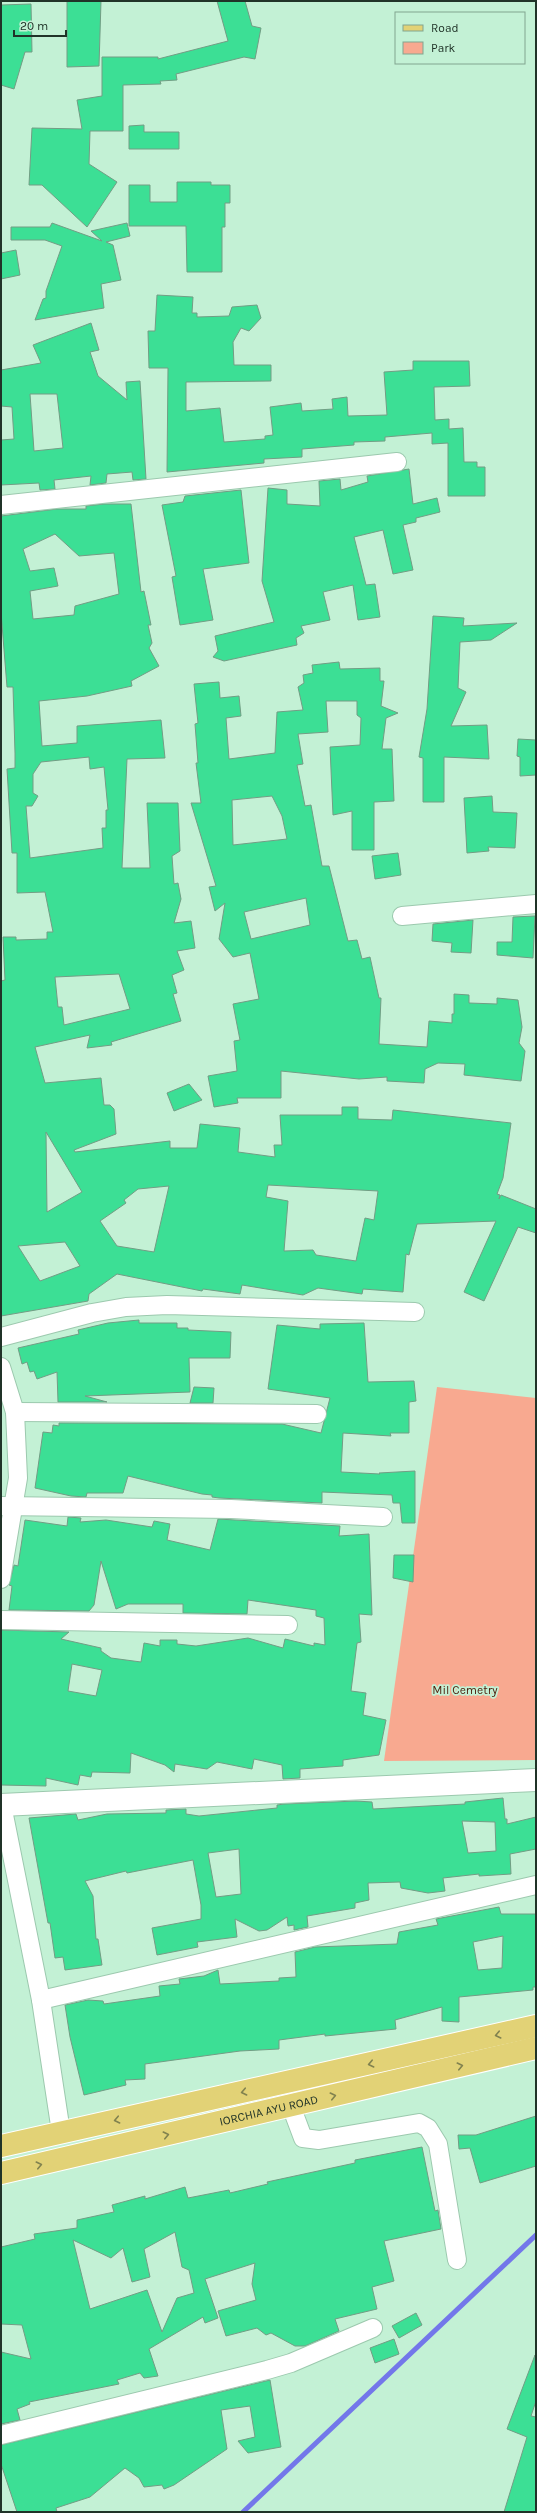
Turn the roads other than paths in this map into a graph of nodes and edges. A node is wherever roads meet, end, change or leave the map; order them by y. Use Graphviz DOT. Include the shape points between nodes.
graph roads {
  1 [pos="397,462"];
  2 [pos="1,505"];
  3 [pos="536,904"];
  4 [pos="402,916"];
  5 [pos="415,1312"];
  6 [pos="1,1337"];
  7 [pos="1,1367"];
  8 [pos="15,1412"];
  9 [pos="317,1414"];
  10 [pos="8,1506"];
  11 [pos="383,1517"];
  12 [pos="1,1579"];
  13 [pos="1,1620"];
  14 [pos="288,1625"];
  15 [pos="536,1780"];
  16 [pos="2,1805"];
  17 [pos="536,1885"];
  18 [pos="41,2000"];
  19 [pos="536,2026"];
  20 [pos="536,2048"];
  21 [pos="291,2106"];
  22 [pos="61,2132"];
  23 [pos="1,2146"];
  24 [pos="1,2173"];
  25 [pos="457,2260"];
  26 [pos="373,2328"];
  27 [pos="1,2435"];
  1 -- 2 [label="street"];
  3 -- 4 [label="street"];
  5 -- 6 [label="street" via="167,1305 126,1307 92,1313"];
  7 -- 8 [label="street"];
  8 -- 9 [label="street"];
  8 -- 10 [label="street" via="18,1478"];
  10 -- 11 [label="street" via="231,1509"];
  10 -- 12 [label="street"];
  13 -- 14 [label="street"];
  15 -- 16 [label="street"];
  16 -- 18 [label="street"];
  17 -- 18 [label="street"];
  18 -- 22 [label="street"];
  19 -- 22 [label="main road, one-way"];
  21 -- 20 [label="main road, IORCHIA AYU ROAD, one-way"];
  24 -- 21 [label="main road, IORCHIA AYU ROAD, one-way"];
  21 -- 25 [label="street" via="303,2138 319,2140 418,2123 428,2128 438,2144"];
  22 -- 23 [label="main road"];
  26 -- 27 [label="street" via="291,2363 267,2370"];
}
